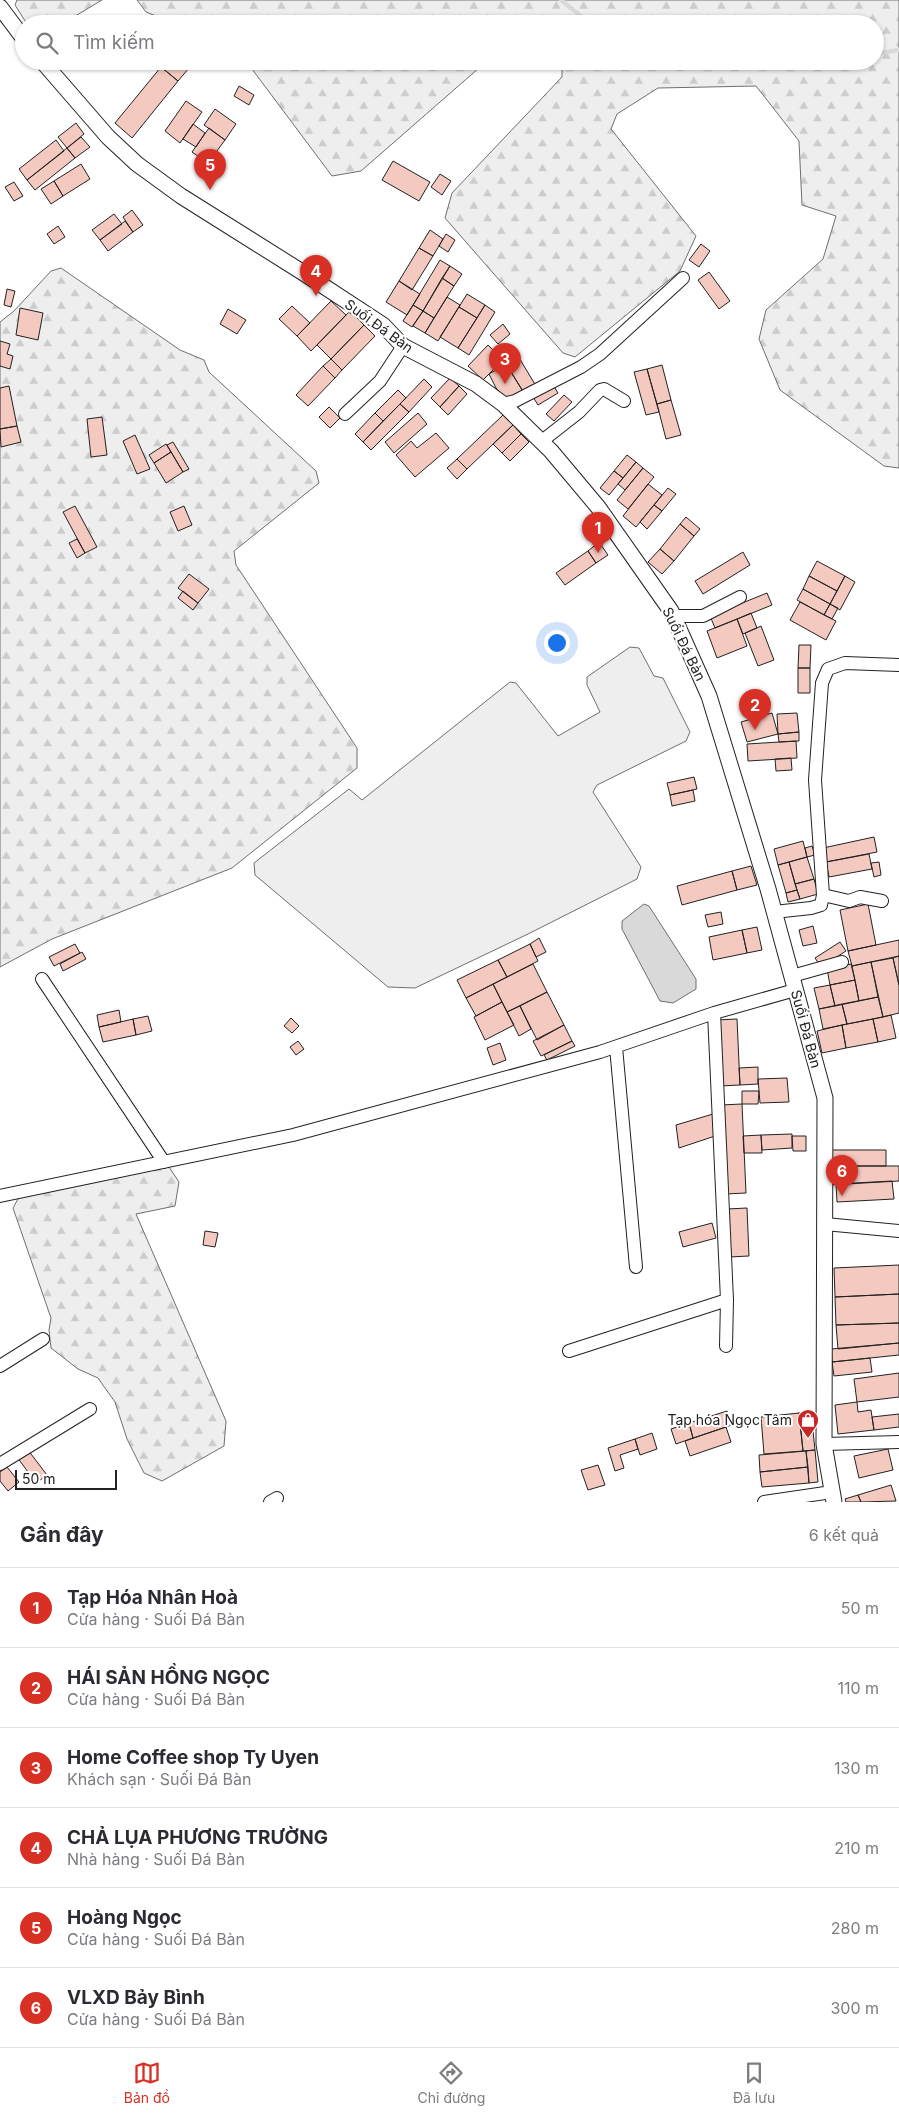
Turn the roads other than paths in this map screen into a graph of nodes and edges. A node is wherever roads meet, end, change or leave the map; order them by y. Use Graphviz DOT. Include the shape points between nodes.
graph roads {
  1 [pos="0,7"];
  2 [pos="15,27"];
  3 [pos="50,70"];
  4 [pos="683,278"];
  5 [pos="403,346"];
  6 [pos="624,401"];
  7 [pos="503,404"];
  8 [pos="345,414"];
  9 [pos="542,441"];
  10 [pos="740,597"];
  11 [pos="673,616"];
  12 [pos="899,665"];
  13 [pos="823,895"];
  14 [pos="882,902"];
  15 [pos="774,912"];
  16 [pos="842,962"];
  17 [pos="42,979"];
  18 [pos="794,983"];
  19 [pos="714,1013"];
  20 [pos="616,1047"];
  21 [pos="164,1162"];
  22 [pos="0,1196"];
  23 [pos="825,1224"];
  24 [pos="899,1231"];
  25 [pos="636,1267"];
  26 [pos="726,1300"];
  27 [pos="43,1339"];
  28 [pos="726,1346"];
  29 [pos="569,1351"];
  30 [pos="0,1366"];
  31 [pos="90,1409"];
  32 [pos="899,1442"];
  33 [pos="824,1444"];
  34 [pos="0,1464"];
  35 [pos="833,1497"];
  36 [pos="764,1502"];
  1 -- 2 [label="street"];
  3 -- 5 [label="street, Suối Đá Bàn" via="108,137 137,164 180,196 383,326"];
  4 -- 7 [label="street" via="600,354 581,367"];
  5 -- 7 [label="street, Suối Đá Bàn" via="476,384"];
  5 -- 8 [label="street" via="380,381"];
  6 -- 9 [label="street" via="604,389 600,390 579,412"];
  7 -- 9 [label="street, Suối Đá Bàn"];
  9 -- 11 [label="street, Suối Đá Bàn" via="598,507"];
  10 -- 11 [label="street" via="703,616"];
  11 -- 15 [label="street, Suối Đá Bàn" via="709,696"];
  12 -- 13 [label="street" via="845,663 828,669 822,683 815,780"];
  13 -- 14 [label="street" via="850,901 860,897"];
  13 -- 15 [label="street" via="821,904 811,908"];
  15 -- 18 [label="street, Suối Đá Bàn"];
  16 -- 18 [label="street"];
  17 -- 21 [label="street"];
  18 -- 19 [label="street"];
  18 -- 23 [label="street, Suối Đá Bàn" via="825,1098"];
  19 -- 20 [label="street"];
  19 -- 26 [label="street"];
  20 -- 21 [label="street" via="293,1135"];
  20 -- 25 [label="street"];
  21 -- 22 [label="street"];
  23 -- 24 [label="street"];
  23 -- 33 [label="street, Suối Đá Bàn"];
  26 -- 28 [label="street"];
  26 -- 29 [label="street"];
  27 -- 30 [label="street"];
  31 -- 34 [label="street"];
  32 -- 33 [label="street"];
  33 -- 35 [label="street, Suối Đá Bàn"];
  35 -- 36 [label="street"];
}
